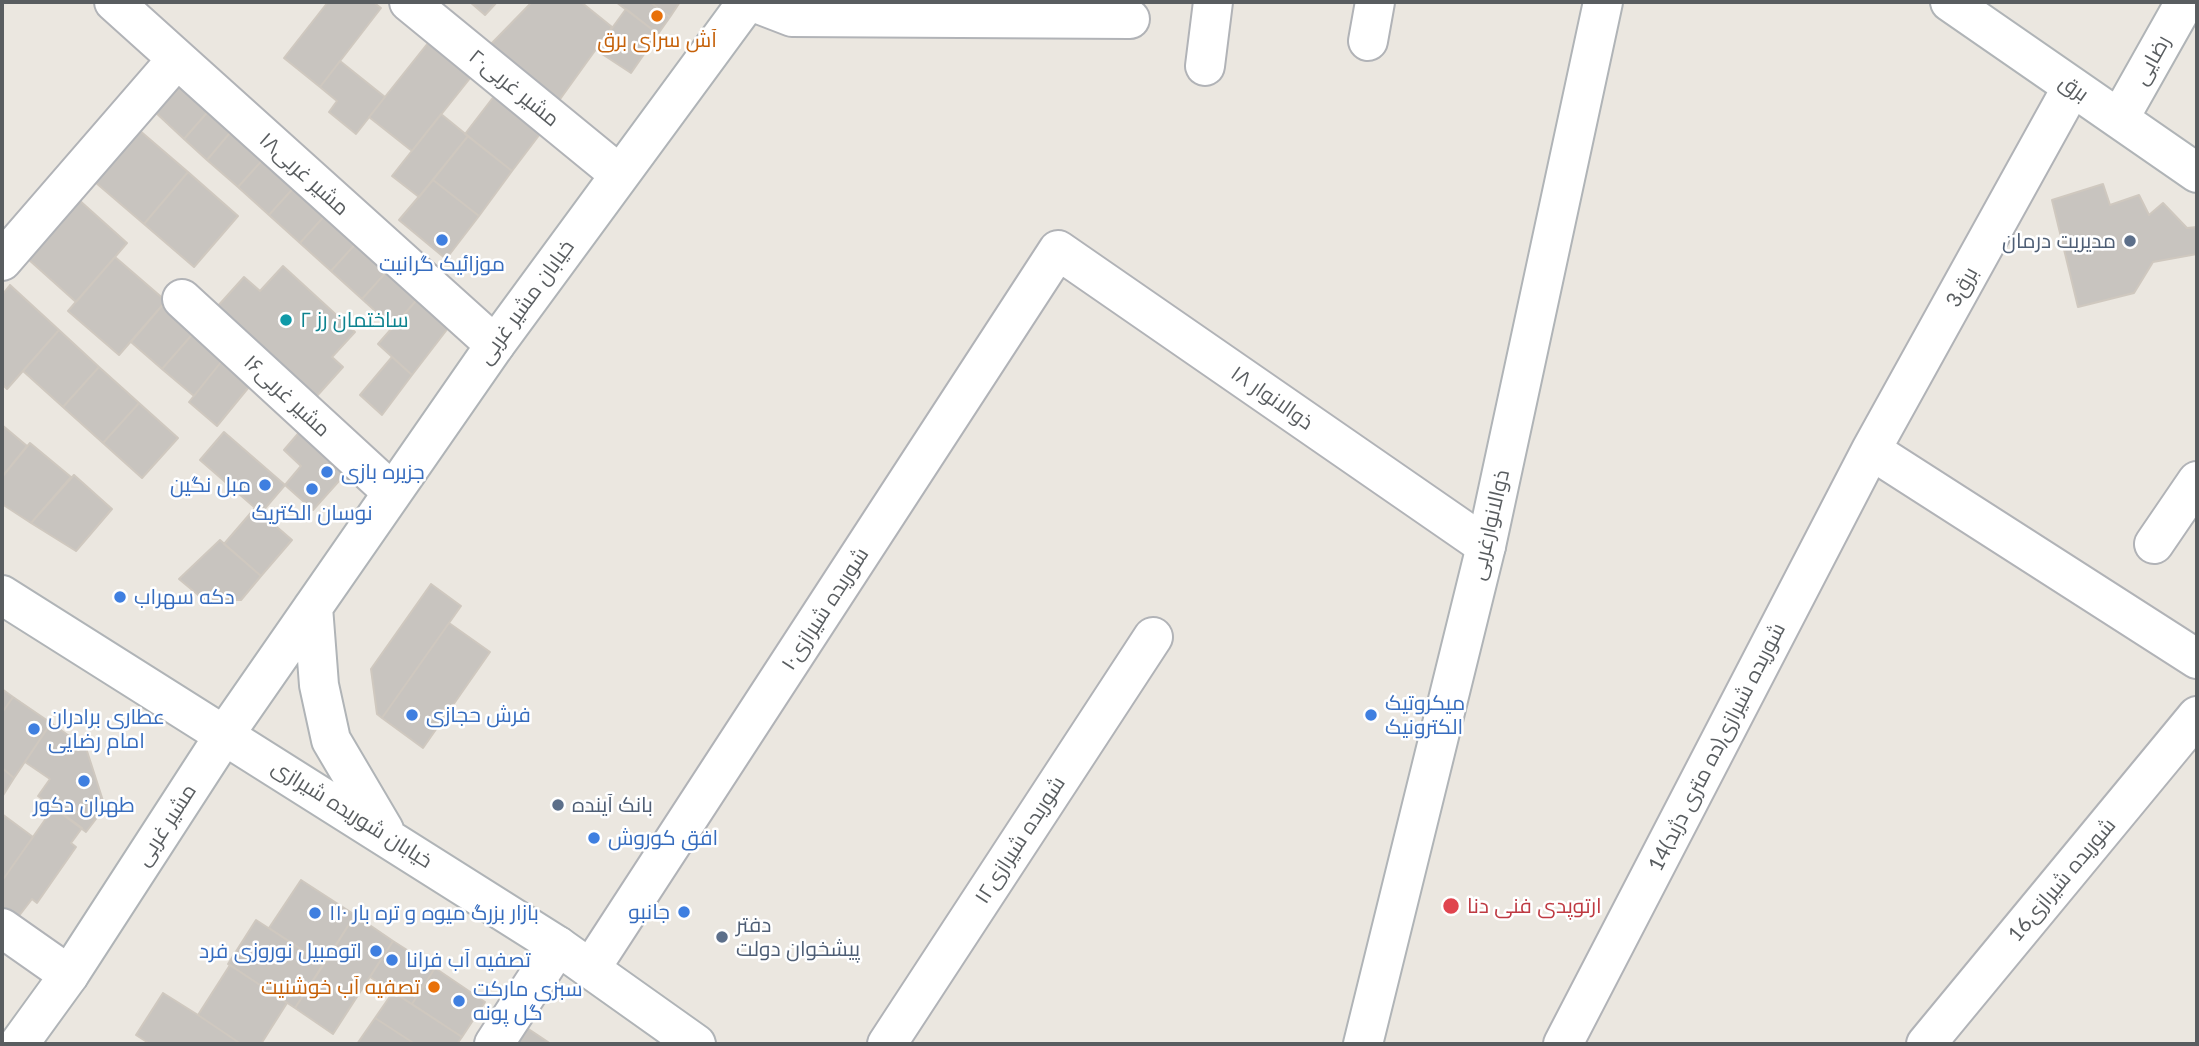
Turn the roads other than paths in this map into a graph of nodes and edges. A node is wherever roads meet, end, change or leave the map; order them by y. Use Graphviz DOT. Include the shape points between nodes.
graph roads {
  1 [pos="114,2"];
  2 [pos="409,2"];
  3 [pos="747,2"];
  4 [pos="753,2"];
  5 [pos="1213,2"];
  6 [pos="1375,2"];
  7 [pos="1603,2"];
  8 [pos="1950,2"];
  9 [pos="2185,2"];
  10 [pos="1130,19"];
  11 [pos="1368,41"];
  12 [pos="177,59"];
  13 [pos="1205,66"];
  14 [pos="2073,87"];
  15 [pos="2119,119"];
  16 [pos="2197,173"];
  17 [pos="619,174"];
  18 [pos="1058,250"];
  19 [pos="2,261"];
  20 [pos="182,299"];
  21 [pos="495,345"];
  22 [pos="1871,450"];
  23 [pos="2197,481"];
  24 [pos="392,492"];
  25 [pos="2154,544"];
  26 [pos="1486,545"];
  27 [pos="2,595"];
  28 [pos="313,607"];
  29 [pos="1153,637"];
  30 [pos="2197,659"];
  31 [pos="2197,716"];
  32 [pos="225,734"];
  33 [pos="388,836"];
  34 [pos="2,928"];
  35 [pos="558,946"];
  36 [pos="591,968"];
  37 [pos="69,975"];
  38 [pos="19,1044"];
  39 [pos="494,1044"];
  40 [pos="696,1044"];
  41 [pos="887,1044"];
  42 [pos="1363,1044"];
  43 [pos="1563,1044"];
  44 [pos="1926,1044"];
  1 -- 12 [label="street, مشیر غربی۱۸"];
  2 -- 17 [label="street, مشیر غربی۲۰"];
  3 -- 17 [label="street, خیابان مشیر غربی"];
  4 -- 10 [label="street" via="792,17"];
  5 -- 13 [label="street"];
  6 -- 11 [label="street"];
  7 -- 26 [label="street, ذوالانوارغربی"];
  8 -- 14 [label="street, برق"];
  9 -- 15 [label="street, رضایی"];
  12 -- 19 [label="street"];
  12 -- 21 [label="street, مشیر غربی۱۸"];
  14 -- 15 [label="street, برق"];
  14 -- 22 [label="street, 3برق"];
  15 -- 16 [label="street, برق"];
  17 -- 21 [label="street, خیابان مشیر غربی"];
  18 -- 26 [label="street, ذوالانوار ۱۸"];
  18 -- 36 [label="street, ۱۰شوریده شیرازی"];
  20 -- 24 [label="street, مشیر غربی۱۶"];
  21 -- 24 [label="street, خیابان مشیر غربی"];
  22 -- 30 [label="street"];
  22 -- 43 [label="street, 14شوریده شیرازی(ده متری دژبد)"];
  23 -- 25 [label="street"];
  24 -- 28 [label="street, خیابان مشیر غربی"];
  26 -- 42 [label="street, ذوالانوارغربی"];
  27 -- 32 [label="street, خیابان شوریده شیرازی"];
  28 -- 32 [label="street, مشیر غربی"];
  28 -- 33 [label="street" via="319,685 331,740"];
  29 -- 41 [label="street, شوریده شیرازی۱۲"];
  31 -- 44 [label="street, شوریده شیرازی16"];
  32 -- 33 [label="street, خیابان شوریده شیرازی"];
  32 -- 37 [label="street, مشیر غربی"];
  33 -- 35 [label="street, خیابان شوریده شیرازی"];
  34 -- 37 [label="street"];
  35 -- 36 [label="street, خیابان شوریده شیرازی"];
  35 -- 39 [label="street"];
  36 -- 40 [label="street, خیابان شوریده شیرازی"];
  37 -- 38 [label="street, مشیر غربی"];
}
